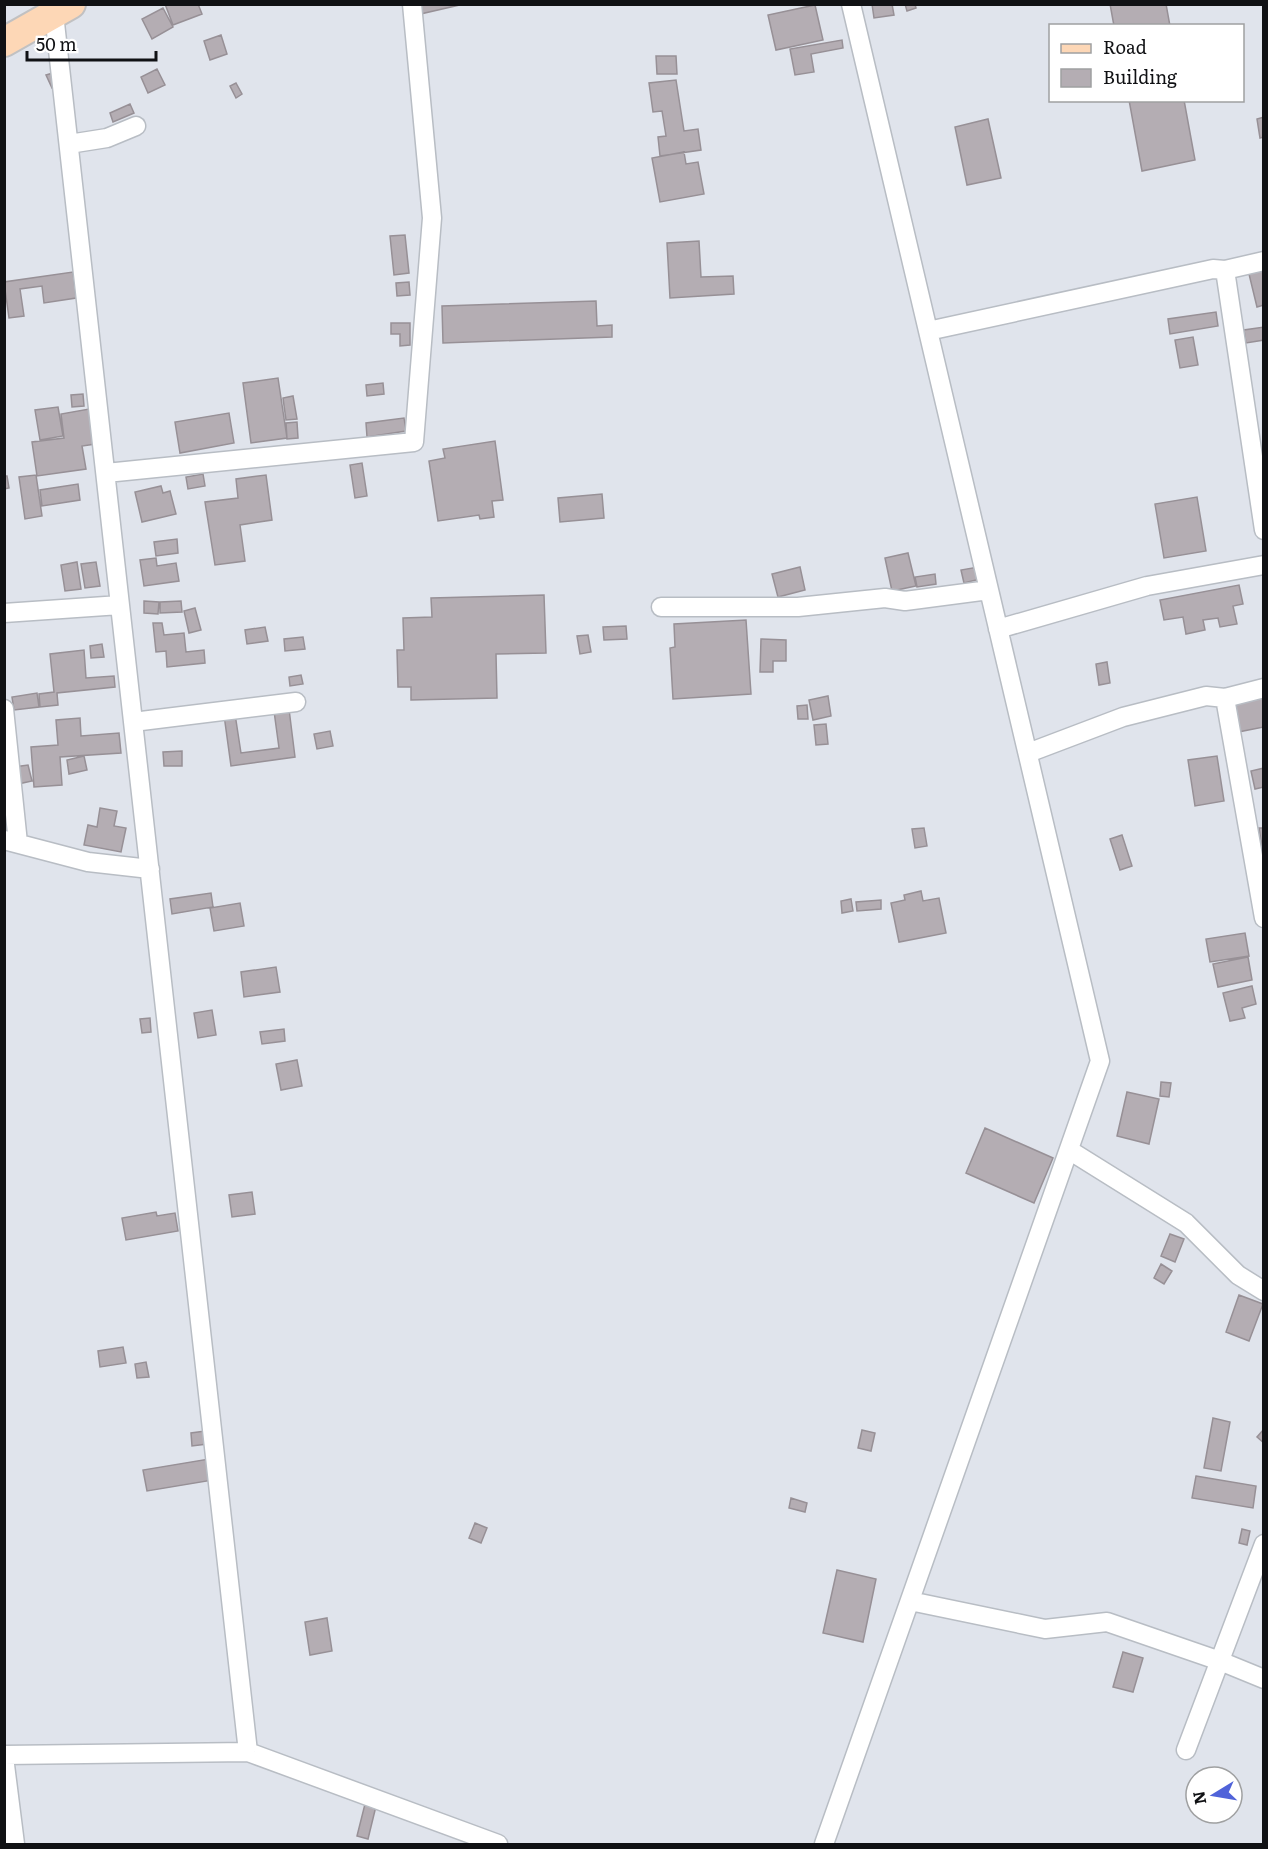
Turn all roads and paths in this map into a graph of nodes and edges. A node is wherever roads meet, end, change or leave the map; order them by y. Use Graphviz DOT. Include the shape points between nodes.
graph roads {
  1 [pos="412,4"];
  2 [pos="851,4"];
  3 [pos="63,9"];
  4 [pos="4,42"];
  5 [pos="136,126"];
  6 [pos="69,144"];
  7 [pos="1263,261"];
  8 [pos="1225,270"];
  9 [pos="928,331"];
  10 [pos="106,473"];
  11 [pos="1263,530"];
  12 [pos="1263,565"];
  13 [pos="989,590"];
  14 [pos="120,605"];
  15 [pos="662,607"];
  16 [pos="4,613"];
  17 [pos="998,629"];
  18 [pos="1263,688"];
  19 [pos="1225,698"];
  20 [pos="296,702"];
  21 [pos="4,709"];
  22 [pos="133,723"];
  23 [pos="1028,753"];
  24 [pos="11,842"];
  25 [pos="150,869"];
  26 [pos="1263,918"];
  27 [pos="1069,1150"];
  28 [pos="1263,1291"];
  29 [pos="1263,1544"];
  30 [pos="910,1601"];
  31 [pos="1220,1661"];
  32 [pos="1263,1679"];
  33 [pos="1186,1750"];
  34 [pos="248,1752"];
  35 [pos="4,1756"];
  36 [pos="15,1845"];
  37 [pos="498,1845"];
  38 [pos="824,1845"];
  1 -- 10 [label="street" via="432,218 414,442"];
  2 -- 9 [label="street"];
  3 -- 4 [label="main road"];
  3 -- 6 [label="street"];
  5 -- 6 [label="street" via="107,138"];
  6 -- 10 [label="street"];
  7 -- 8 [label="street"];
  8 -- 9 [label="street" via="1213,269"];
  8 -- 11 [label="street"];
  9 -- 13 [label="street"];
  10 -- 14 [label="street"];
  12 -- 17 [label="street" via="1147,586"];
  13 -- 15 [label="street" via="905,601 885,598 798,607"];
  13 -- 17 [label="street"];
  14 -- 16 [label="street"];
  14 -- 22 [label="street"];
  17 -- 23 [label="street"];
  18 -- 19 [label="street"];
  19 -- 23 [label="street" via="1206,696 1123,717"];
  19 -- 26 [label="street"];
  20 -- 22 [label="street"];
  21 -- 24 [label="street"];
  22 -- 25 [label="street"];
  23 -- 27 [label="street" via="1100,1061"];
  24 -- 25 [label="street" via="88,862"];
  25 -- 34 [label="street"];
  27 -- 28 [label="street" via="1186,1223 1238,1275"];
  27 -- 30 [label="street"];
  29 -- 31 [label="street"];
  30 -- 31 [label="street" via="1045,1629 1107,1622"];
  30 -- 38 [label="street"];
  31 -- 32 [label="street"];
  31 -- 33 [label="street"];
  34 -- 35 [label="street"];
  34 -- 37 [label="street"];
  35 -- 36 [label="street"];
}
